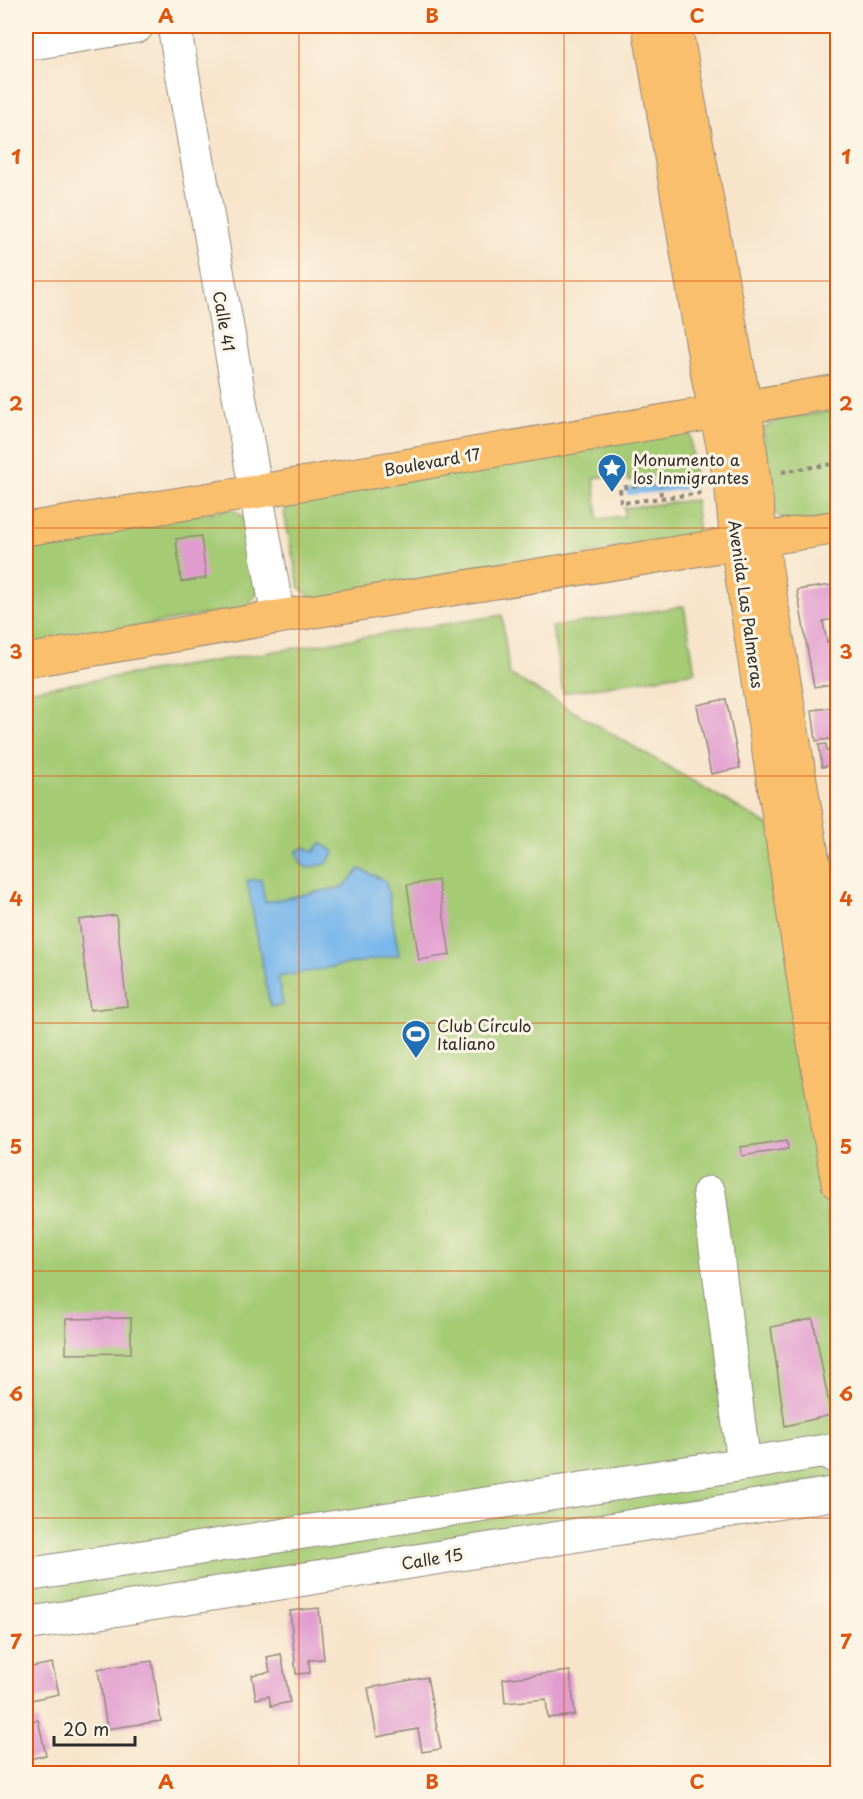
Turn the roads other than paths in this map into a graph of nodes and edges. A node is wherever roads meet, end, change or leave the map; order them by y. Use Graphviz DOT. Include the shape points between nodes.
graph roads {
  1 [pos="137,26"];
  2 [pos="174,26"];
  3 [pos="649,26"];
  4 [pos="675,26"];
  5 [pos="26,44"];
  6 [pos="837,391"];
  7 [pos="730,410"];
  8 [pos="255,492"];
  9 [pos="837,527"];
  10 [pos="26,529"];
  11 [pos="749,542"];
  12 [pos="278,617"];
  13 [pos="26,662"];
  14 [pos="828,1017"];
  15 [pos="837,1183"];
  16 [pos="709,1193"];
  17 [pos="837,1458"];
  18 [pos="744,1464"];
  19 [pos="837,1493"];
  20 [pos="26,1575"];
  21 [pos="26,1624"];
  1 -- 5 [label="street"];
  2 -- 8 [label="street, Calle 41"];
  3 -- 7 [label="main road, Avenida Las Palmeras"];
  4 -- 7 [label="main road, Avenida Las Palmeras"];
  6 -- 7 [label="main road, Boulevard 17"];
  7 -- 8 [label="main road, Boulevard 17"];
  7 -- 11 [label="main road, Avenida Las Palmeras" via="731,481"];
  7 -- 11 [label="main road, Avenida Las Palmeras" via="754,477"];
  8 -- 10 [label="main road, Boulevard 17"];
  8 -- 12 [label="street, Calle 41"];
  9 -- 11 [label="main road"];
  11 -- 12 [label="main road"];
  11 -- 14 [label="main road, Avenida Las Palmeras"];
  12 -- 13 [label="main road"];
  14 -- 15 [label="main road, Avenida Las Palmeras"];
  16 -- 18 [label="street"];
  17 -- 18 [label="street" via="826,1451"];
  18 -- 20 [label="street"];
  19 -- 21 [label="street, Calle 15"];
}
